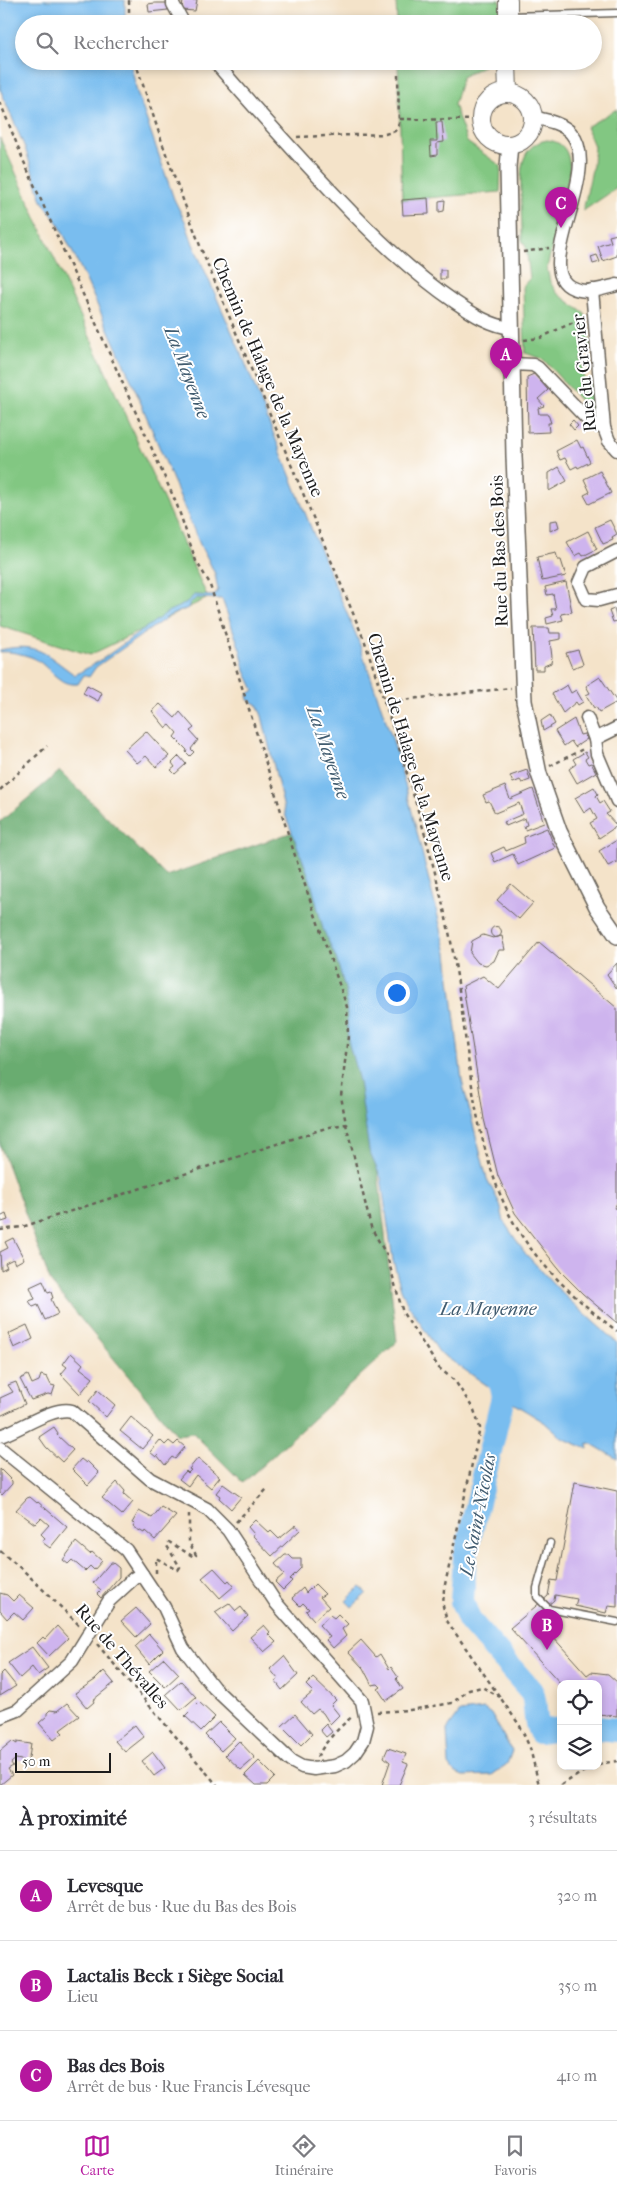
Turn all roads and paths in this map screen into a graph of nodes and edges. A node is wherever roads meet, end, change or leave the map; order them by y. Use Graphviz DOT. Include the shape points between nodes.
graph roads {
  1 [pos="129,0"];
  2 [pos="173,0"];
  3 [pos="508,13"];
  4 [pos="617,14"];
  5 [pos="129,15"];
  6 [pos="179,15"];
  7 [pos="137,70"];
  8 [pos="222,70"];
  9 [pos="507,70"];
  10 [pos="398,75"];
  11 [pos="508,93"];
  12 [pos="0,102"];
  13 [pos="533,117"];
  14 [pos="400,119"];
  15 [pos="481,120"];
  16 [pos="284,142"];
  17 [pos="510,144"];
  18 [pos="561,246"];
  19 [pos="512,254"];
  20 [pos="617,285"];
  21 [pos="592,290"];
  22 [pos="595,315"];
  23 [pos="513,336"];
  24 [pos="513,364"];
  25 [pos="604,428"];
  26 [pos="617,450"];
  27 [pos="617,551"];
  28 [pos="617,595"];
  29 [pos="522,687"];
  30 [pos="383,702"];
  31 [pos="587,718"];
  32 [pos="617,728"];
  33 [pos="596,741"];
  34 [pos="47,746"];
  35 [pos="539,772"];
  36 [pos="0,790"];
  37 [pos="617,801"];
  38 [pos="617,936"];
  39 [pos="346,1124"];
  40 [pos="0,1230"];
  41 [pos="617,1331"];
  42 [pos="0,1436"];
  43 [pos="0,1448"];
  44 [pos="267,1489"];
  45 [pos="190,1513"];
  46 [pos="232,1526"];
  47 [pos="550,1543"];
  48 [pos="0,1551"];
  49 [pos="148,1574"];
  50 [pos="617,1622"];
  51 [pos="88,1634"];
  52 [pos="501,1698"];
  53 [pos="366,1712"];
  54 [pos="0,1717"];
  55 [pos="617,1762"];
  56 [pos="602,1764"];
  57 [pos="314,1769"];
  58 [pos="586,1770"];
  59 [pos="218,1785"];
  60 [pos="539,1785"];
  61 [pos="561,1785"];
  1 -- 5 [label="path"];
  2 -- 6 [label="street"];
  3 -- 4 [label="lane"];
  7 -- 30 [label="path, Chemin de Halage de la Mayenne" via="202,252 361,634"];
  8 -- 16 [label="street"];
  9 -- 11 [label="main road"];
  10 -- 14 [label="path"];
  11 -- 13 [label="main road" via="516,94 528,103"];
  11 -- 15 [label="main road" via="500,94 486,104"];
  12 -- 39 [label="path" via="177,505 196,561 209,582 346,1008 348,1036 341,1096"];
  13 -- 17 [label="main road" via="524,138"];
  13 -- 18 [label="street" via="555,123 570,132 581,152 578,181"];
  14 -- 15 [label="path"];
  14 -- 16 [label="path" via="398,127 391,133 300,136"];
  15 -- 17 [label="main road" via="487,136"];
  16 -- 23 [label="street" via="386,247 425,282"];
  17 -- 19 [label="street, Rue du Bas des Bois"];
  18 -- 19 [label="path"];
  18 -- 21 [label="street" via="558,261 562,278 578,290"];
  19 -- 23 [label="street, Rue du Bas des Bois"];
  20 -- 21 [label="street"];
  21 -- 22 [label="street, Rue du Gravier"];
  22 -- 23 [label="path" via="575,320 540,338"];
  22 -- 25 [label="street, Rue du Gravier"];
  23 -- 24 [label="street, Rue du Bas des Bois"];
  24 -- 25 [label="street" via="538,368 592,424"];
  24 -- 29 [label="street, Rue du Bas des Bois"];
  25 -- 26 [label="street, Rue du Gravier"];
  27 -- 28 [label="street" via="586,567 578,583 586,599 599,600"];
  29 -- 30 [label="path"];
  29 -- 35 [label="street, Rue du Bas des Bois"];
  30 -- 41 [label="path, Chemin de Halage de la Mayenne" via="401,754 449,932 475,1107 498,1188 515,1224 536,1252 582,1302"];
  31 -- 33 [label="street"];
  32 -- 33 [label="street"];
  33 -- 35 [label="path"];
  33 -- 37 [label="street" via="597,754"];
  34 -- 36 [label="path"];
  35 -- 38 [label="street, Rue du Bas des Bois" via="559,831 597,907"];
  39 -- 40 [label="path" via="22,1227"];
  39 -- 52 [label="path" via="370,1227 387,1256 403,1313 439,1368 455,1381 474,1410 480,1428 443,1606 447,1621"];
  42 -- 53 [label="street" via="54,1412 72,1411 150,1479 207,1509 228,1530 276,1604 356,1692"];
  43 -- 49 [label="street" via="126,1550"];
  44 -- 46 [label="path"];
  45 -- 49 [label="path" via="189,1542 196,1555 194,1557 169,1542 167,1546 180,1567 178,1570 156,1558 158,1572"];
  47 -- 50 [label="lane" via="537,1597 549,1609"];
  48 -- 51 [label="path, Rue de Thévalles"];
  49 -- 51 [label="street" via="134,1578 109,1601"];
  49 -- 57 [label="street" via="183,1648 214,1688 291,1761"];
  51 -- 54 [label="street" via="72,1661 18,1710"];
  51 -- 59 [label="path, Rue de Thévalles"];
  52 -- 53 [label="path" via="482,1687 468,1690 452,1703 410,1710"];
  52 -- 60 [label="path" via="530,1748"];
  53 -- 57 [label="path" via="358,1712 341,1725 324,1744"];
  53 -- 57 [label="street" via="363,1741 355,1753 335,1766"];
  55 -- 56 [label="path"];
  58 -- 61 [label="path"];
}
